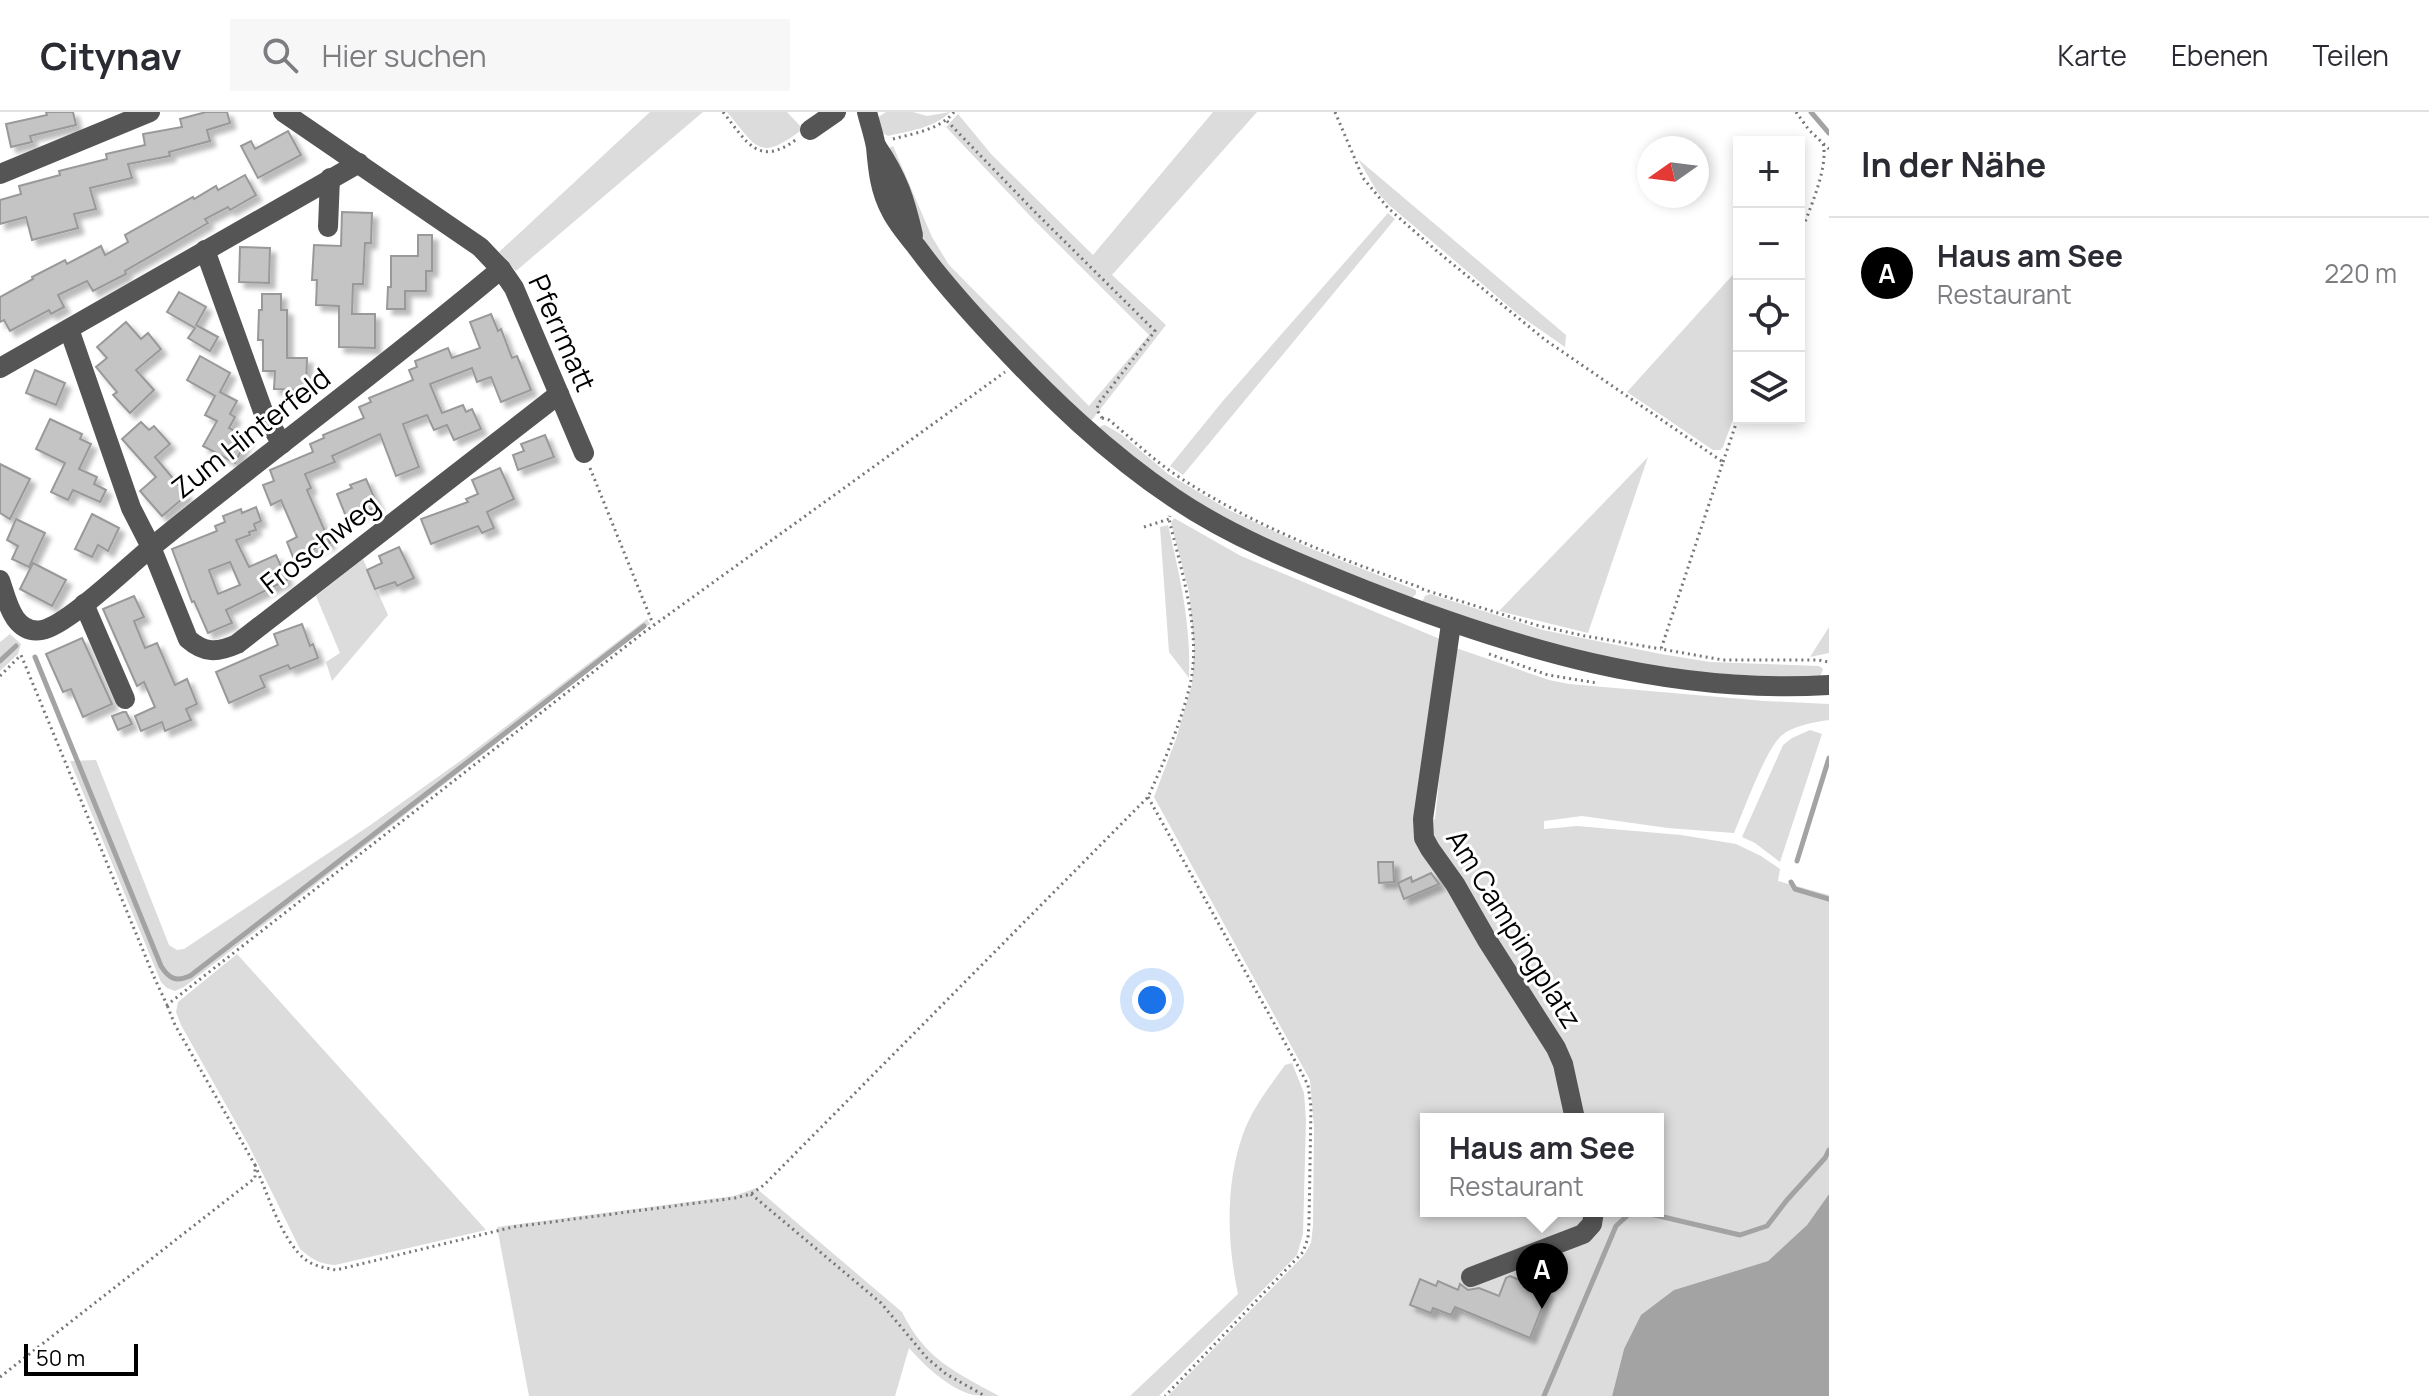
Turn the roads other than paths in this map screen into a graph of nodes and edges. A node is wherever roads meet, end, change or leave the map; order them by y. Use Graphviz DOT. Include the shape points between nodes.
graph roads {
  1 [pos="150,112"];
  2 [pos="283,112"];
  3 [pos="836,112"];
  4 [pos="867,112"];
  5 [pos="810,130"];
  6 [pos="359,163"];
  7 [pos="0,174"];
  8 [pos="330,178"];
  9 [pos="328,227"];
  10 [pos="205,250"];
  11 [pos="501,269"];
  12 [pos="69,329"];
  13 [pos="0,368"];
  14 [pos="559,394"];
  15 [pos="282,444"];
  16 [pos="584,453"];
  17 [pos="151,547"];
  18 [pos="0,580"];
  19 [pos="84,604"];
  20 [pos="1451,624"];
  21 [pos="1829,685"];
  22 [pos="125,699"];
  23 [pos="1574,1113"];
  24 [pos="1593,1217"];
  25 [pos="1471,1277"];
  1 -- 7 [label="street"];
  2 -- 6 [label="street, Pferrmatt"];
  3 -- 5 [label="street"];
  4 -- 20 [label="street" via="875,144 905,201 916,247 1016,362 1096,425 1122,460 1176,500 1290,561"];
  6 -- 8 [label="street"];
  6 -- 11 [label="street, Pferrmatt" via="480,247"];
  8 -- 9 [label="street"];
  8 -- 10 [label="street"];
  10 -- 12 [label="street"];
  10 -- 15 [label="street" via="264,414"];
  11 -- 14 [label="street, Pferrmatt"];
  11 -- 15 [label="street, Zum Hinterfeld"];
  12 -- 13 [label="street"];
  12 -- 17 [label="street" via="131,508"];
  14 -- 16 [label="street, Pferrmatt"];
  14 -- 17 [label="street, Froschweg" via="225,649 198,648 188,639"];
  15 -- 17 [label="street, Zum Hinterfeld"];
  17 -- 19 [label="street, Zum Hinterfeld"];
  18 -- 19 [label="street, Zum Hinterfeld" via="15,619 29,630 57,624"];
  19 -- 22 [label="street"];
  20 -- 21 [label="street" via="1633,672 1702,683"];
  20 -- 23 [label="street, Am Campingplatz" via="1424,838 1556,1048"];
  24 -- 25 [label="street" via="1583,1234"];
}
